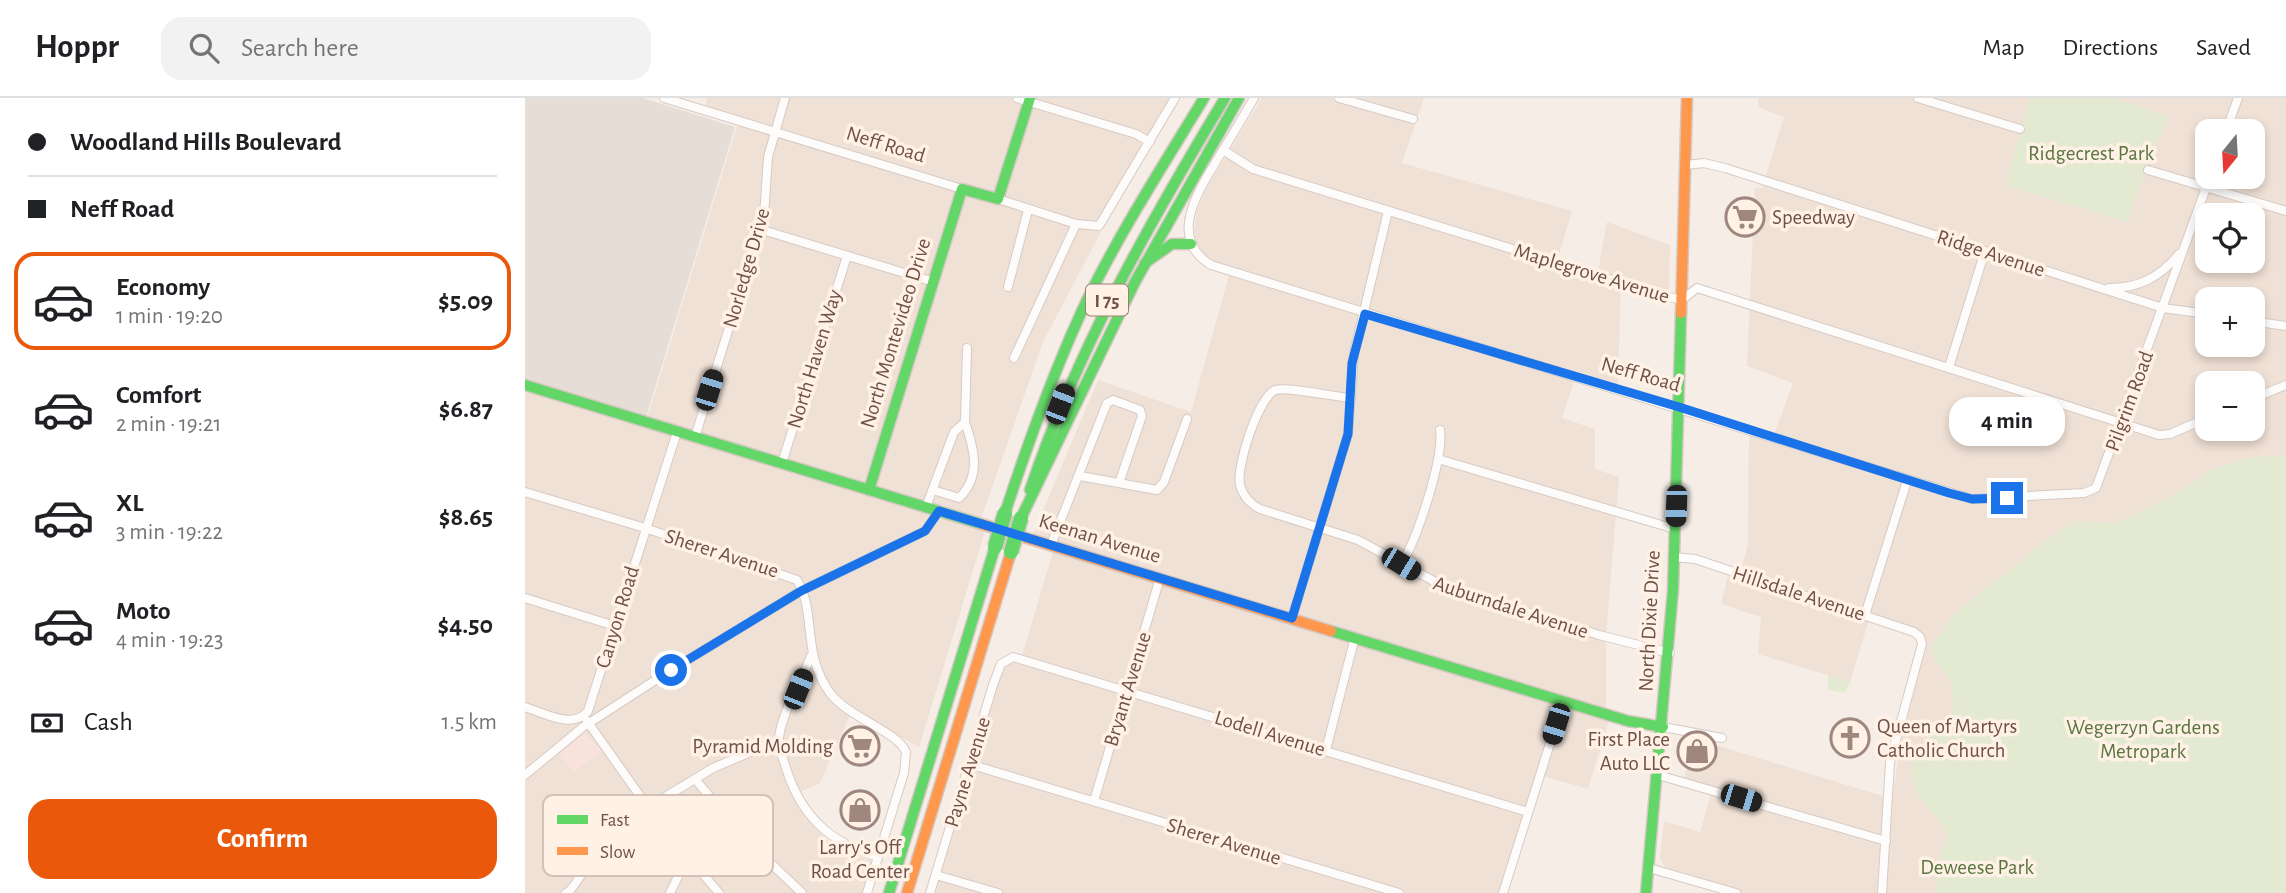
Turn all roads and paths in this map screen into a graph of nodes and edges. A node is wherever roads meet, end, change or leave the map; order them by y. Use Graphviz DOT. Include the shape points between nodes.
graph roads {
  1 [pos="664,98"];
  2 [pos="785,98"];
  3 [pos="1175,98"];
  4 [pos="1204,98"];
  5 [pos="1224,98"];
  6 [pos="1239,98"];
  7 [pos="1254,98"];
  8 [pos="1339,98"];
  9 [pos="1687,98"];
  10 [pos="1918,98"];
  11 [pos="2238,98"];
  12 [pos="1025,99"];
  13 [pos="1413,119"];
  14 [pos="2230,119"];
  15 [pos="2020,129"];
  16 [pos="775,131"];
  17 [pos="1150,142"];
  18 [pos="1223,150"];
  19 [pos="1686,165"];
  20 [pos="2148,170"];
  21 [pos="2195,184"];
  22 [pos="962,189"];
  23 [pos="2205,189"];
  24 [pos="2213,189"];
  25 [pos="998,199"];
  26 [pos="1028,210"];
  27 [pos="1388,211"];
  28 [pos="2286,211"];
  29 [pos="1076,224"];
  30 [pos="759,229"];
  31 [pos="1191,244"];
  32 [pos="1985,251"];
  33 [pos="2181,251"];
  34 [pos="847,256"];
  35 [pos="1141,266"];
  36 [pos="934,282"];
  37 [pos="2096,286"];
  38 [pos="1008,287"];
  39 [pos="1682,300"];
  40 [pos="2163,308"];
  41 [pos="2195,312"];
  42 [pos="1365,314"];
  43 [pos="2265,323"];
  44 [pos="2286,326"];
  45 [pos="967,348"];
  46 [pos="1014,358"];
  47 [pos="1949,367"];
  48 [pos="525,385"];
  49 [pos="2286,385"];
  50 [pos="2265,394"];
  51 [pos="1351,398"];
  52 [pos="1679,407"];
  53 [pos="1187,419"];
  54 [pos="965,422"];
  55 [pos="2120,422"];
  56 [pos="2195,423"];
  57 [pos="1440,430"];
  58 [pos="677,432"];
  59 [pos="695,437"];
  60 [pos="1438,459"];
  61 [pos="782,463"];
  62 [pos="1080,476"];
  63 [pos="1907,481"];
  64 [pos="1119,483"];
  65 [pos="869,490"];
  66 [pos="933,490"];
  67 [pos="2092,491"];
  68 [pos="525,492"];
  69 [pos="933,509"];
  70 [pos="1021,518"];
  71 [pos="645,528"];
  72 [pos="1320,528"];
  73 [pos="1675,528"];
  74 [pos="1051,545"];
  75 [pos="1674,557"];
  76 [pos="1401,564"];
  77 [pos="1160,578"];
  78 [pos="801,591"];
  79 [pos="525,598"];
  80 [pos="1865,615"];
  81 [pos="1292,618"];
  82 [pos="615,626"];
  83 [pos="1355,637"];
  84 [pos="1670,653"];
  85 [pos="811,656"];
  86 [pos="1011,657"];
  87 [pos="1126,689"];
  88 [pos="1563,702"];
  89 [pos="525,707"];
  90 [pos="581,721"];
  91 [pos="1663,727"];
  92 [pos="1722,738"];
  93 [pos="779,740"];
  94 [pos="1326,750"];
  95 [pos="969,764"];
  96 [pos="525,775"];
  97 [pos="1658,775"];
  98 [pos="695,779"];
  99 [pos="639,795"];
  100 [pos="672,795"];
  101 [pos="708,795"];
  102 [pos="1094,802"];
  103 [pos="1528,812"];
  104 [pos="1886,841"];
  105 [pos="878,858"];
  106 [pos="773,866"];
  107 [pos="1649,868"];
  108 [pos="936,875"];
  109 [pos="580,876"];
  110 [pos="678,876"];
  111 [pos="703,876"];
  112 [pos="569,892"];
  113 [pos="670,893"];
  114 [pos="719,893"];
  115 [pos="802,893"];
  116 [pos="867,893"];
  117 [pos="889,893"];
  118 [pos="907,893"];
  119 [pos="930,893"];
  120 [pos="998,893"];
  121 [pos="1398,893"];
  122 [pos="1503,893"];
  123 [pos="1646,893"];
  124 [pos="1736,893"];
  125 [pos="1882,893"];
  1 -- 16 [label="street, Neff Road"];
  2 -- 16 [label="street, Norledge Drive"];
  3 -- 17 [label="street"];
  4 -- 117 [label="main road, I 75, bridge" via="1098,279 1047,392 1005,513"];
  5 -- 70 [label="main road, I 75" via="1098,318 1067,385"];
  6 -- 35 [label="main road"];
  7 -- 18 [label="street"];
  8 -- 13 [label="street"];
  9 -- 19 [label="main road, North Dixie Drive"];
  10 -- 15 [label="street"];
  11 -- 14 [label="street"];
  12 -- 17 [label="street"];
  12 -- 25 [label="main road"];
  16 -- 22 [label="street, Neff Road"];
  16 -- 30 [label="street, Norledge Drive"];
  17 -- 29 [label="street, Neff Road" via="1103,222 1097,227"];
  18 -- 27 [label="street, Maplegrove Avenue" via="1253,169"];
  18 -- 31 [label="street" via="1194,201 1188,223"];
  19 -- 32 [label="street, Ridge Avenue" via="1703,163 1725,169"];
  19 -- 39 [label="main road, North Dixie Drive"];
  20 -- 21 [label="street"];
  22 -- 25 [label="main road, Neff Road"];
  22 -- 36 [label="main road, North Montevideo Drive"];
  23 -- 33 [label="street"];
  24 -- 28 [label="street"];
  25 -- 26 [label="street, Neff Road"];
  26 -- 29 [label="street, Neff Road"];
  26 -- 38 [label="street"];
  27 -- 39 [label="street, Maplegrove Avenue"];
  27 -- 42 [label="street"];
  29 -- 46 [label="street"];
  30 -- 34 [label="street"];
  30 -- 59 [label="street, Norledge Drive"];
  31 -- 35 [label="main road" via="1172,244"];
  31 -- 42 [label="street, Neff Road" via="1211,265"];
  32 -- 37 [label="street, Ridge Avenue"];
  32 -- 47 [label="street"];
  33 -- 37 [label="street" via="2162,272 2142,283"];
  33 -- 40 [label="street"];
  34 -- 36 [label="street"];
  34 -- 61 [label="street, North Haven Way"];
  35 -- 70 [label="main road"];
  36 -- 65 [label="main road, North Montevideo Drive"];
  37 -- 40 [label="street, Ridge Avenue"];
  39 -- 47 [label="street, Maplegrove Avenue" via="1697,288"];
  39 -- 52 [label="main road, North Dixie Drive"];
  40 -- 41 [label="street, Ridge Avenue"];
  40 -- 55 [label="street, Pilgrim Road"];
  42 -- 51 [label="street" via="1353,353"];
  42 -- 52 [label="street, Neff Road"];
  43 -- 44 [label="street"];
  45 -- 54 [label="street"];
  47 -- 55 [label="street, Maplegrove Avenue"];
  48 -- 58 [label="main road, Keenan Avenue"];
  49 -- 50 [label="street"];
  51 -- 72 [label="street" via="1348,434"];
  51 -- 72 [label="street, Auburndale Avenue" via="1290,388 1274,391 1259,408 1241,466 1241,488 1255,507"];
  52 -- 63 [label="street, Neff Road"];
  52 -- 73 [label="main road, North Dixie Drive"];
  53 -- 64 [label="street" via="1160,487 1150,491"];
  54 -- 66 [label="street" via="954,432"];
  54 -- 66 [label="street" via="975,451 967,491 959,498"];
  55 -- 56 [label="street, Maplegrove Avenue" via="2165,435"];
  55 -- 67 [label="street, Pilgrim Road" via="2102,476"];
  57 -- 60 [label="street"];
  58 -- 59 [label="main road, Keenan Avenue"];
  58 -- 71 [label="street, Canyon Road"];
  59 -- 61 [label="main road, Keenan Avenue"];
  60 -- 73 [label="street"];
  60 -- 76 [label="street" via="1412,545"];
  61 -- 65 [label="main road, Keenan Avenue"];
  62 -- 64 [label="street"];
  62 -- 64 [label="street" via="1107,403 1116,400 1140,410 1142,416"];
  62 -- 74 [label="street"];
  63 -- 67 [label="street, Neff Road" via="1982,500"];
  63 -- 80 [label="street"];
  65 -- 69 [label="main road, Keenan Avenue"];
  66 -- 69 [label="street"];
  68 -- 71 [label="street, Sherer Avenue"];
  69 -- 74 [label="main road, Keenan Avenue"];
  69 -- 78 [label="street" via="925,531"];
  70 -- 118 [label="main road, I 75, bridge"];
  71 -- 78 [label="street, Sherer Avenue" via="792,576"];
  71 -- 82 [label="street, Canyon Road"];
  72 -- 76 [label="street, Auburndale Avenue" via="1358,540"];
  72 -- 81 [label="street"];
  73 -- 75 [label="main road, North Dixie Drive"];
  74 -- 77 [label="main road, Keenan Avenue"];
  75 -- 80 [label="street, Hillsdale Avenue" via="1695,559"];
  75 -- 84 [label="main road, North Dixie Drive"];
  76 -- 84 [label="street, Auburndale Avenue" via="1440,585"];
  77 -- 81 [label="main road, Keenan Avenue"];
  77 -- 87 [label="street, Bryant Avenue"];
  78 -- 85 [label="street, Sherer Avenue"];
  78 -- 90 [label="street"];
  79 -- 82 [label="street"];
  80 -- 104 [label="street, Hillsdale Avenue" via="1914,632 1922,644 1892,749"];
  81 -- 83 [label="main road, Keenan Avenue"];
  82 -- 90 [label="street, Canyon Road"];
  83 -- 88 [label="main road, Keenan Avenue"];
  83 -- 94 [label="street"];
  84 -- 91 [label="main road, North Dixie Drive"];
  85 -- 93 [label="street"];
  85 -- 105 [label="street, Sherer Avenue" via="837,702 904,746 904,773"];
  86 -- 87 [label="street, Lodell Avenue"];
  86 -- 95 [label="street, Payne Avenue" via="997,674"];
  87 -- 94 [label="street, Lodell Avenue"];
  87 -- 102 [label="street, Bryant Avenue"];
  88 -- 91 [label="main road, Keenan Avenue"];
  88 -- 103 [label="street"];
  89 -- 90 [label="street"];
  90 -- 96 [label="street"];
  90 -- 99 [label="street"];
  91 -- 92 [label="street"];
  91 -- 97 [label="main road, North Dixie Drive"];
  93 -- 98 [label="street"];
  93 -- 105 [label="street" via="794,791 815,823 844,846"];
  94 -- 103 [label="street, Lodell Avenue"];
  95 -- 102 [label="street, Sherer Avenue"];
  95 -- 108 [label="street, Payne Avenue"];
  97 -- 104 [label="street"];
  97 -- 107 [label="main road, North Dixie Drive"];
  98 -- 100 [label="street"];
  98 -- 101 [label="street"];
  102 -- 121 [label="street, Sherer Avenue"];
  103 -- 122 [label="street"];
  104 -- 125 [label="street"];
  105 -- 116 [label="street"];
  106 -- 115 [label="street"];
  107 -- 123 [label="main road, North Dixie Drive"];
  107 -- 124 [label="street"];
  108 -- 119 [label="street, Payne Avenue"];
  108 -- 120 [label="street"];
  109 -- 112 [label="street"];
  110 -- 113 [label="street"];
  111 -- 114 [label="street"];
}
